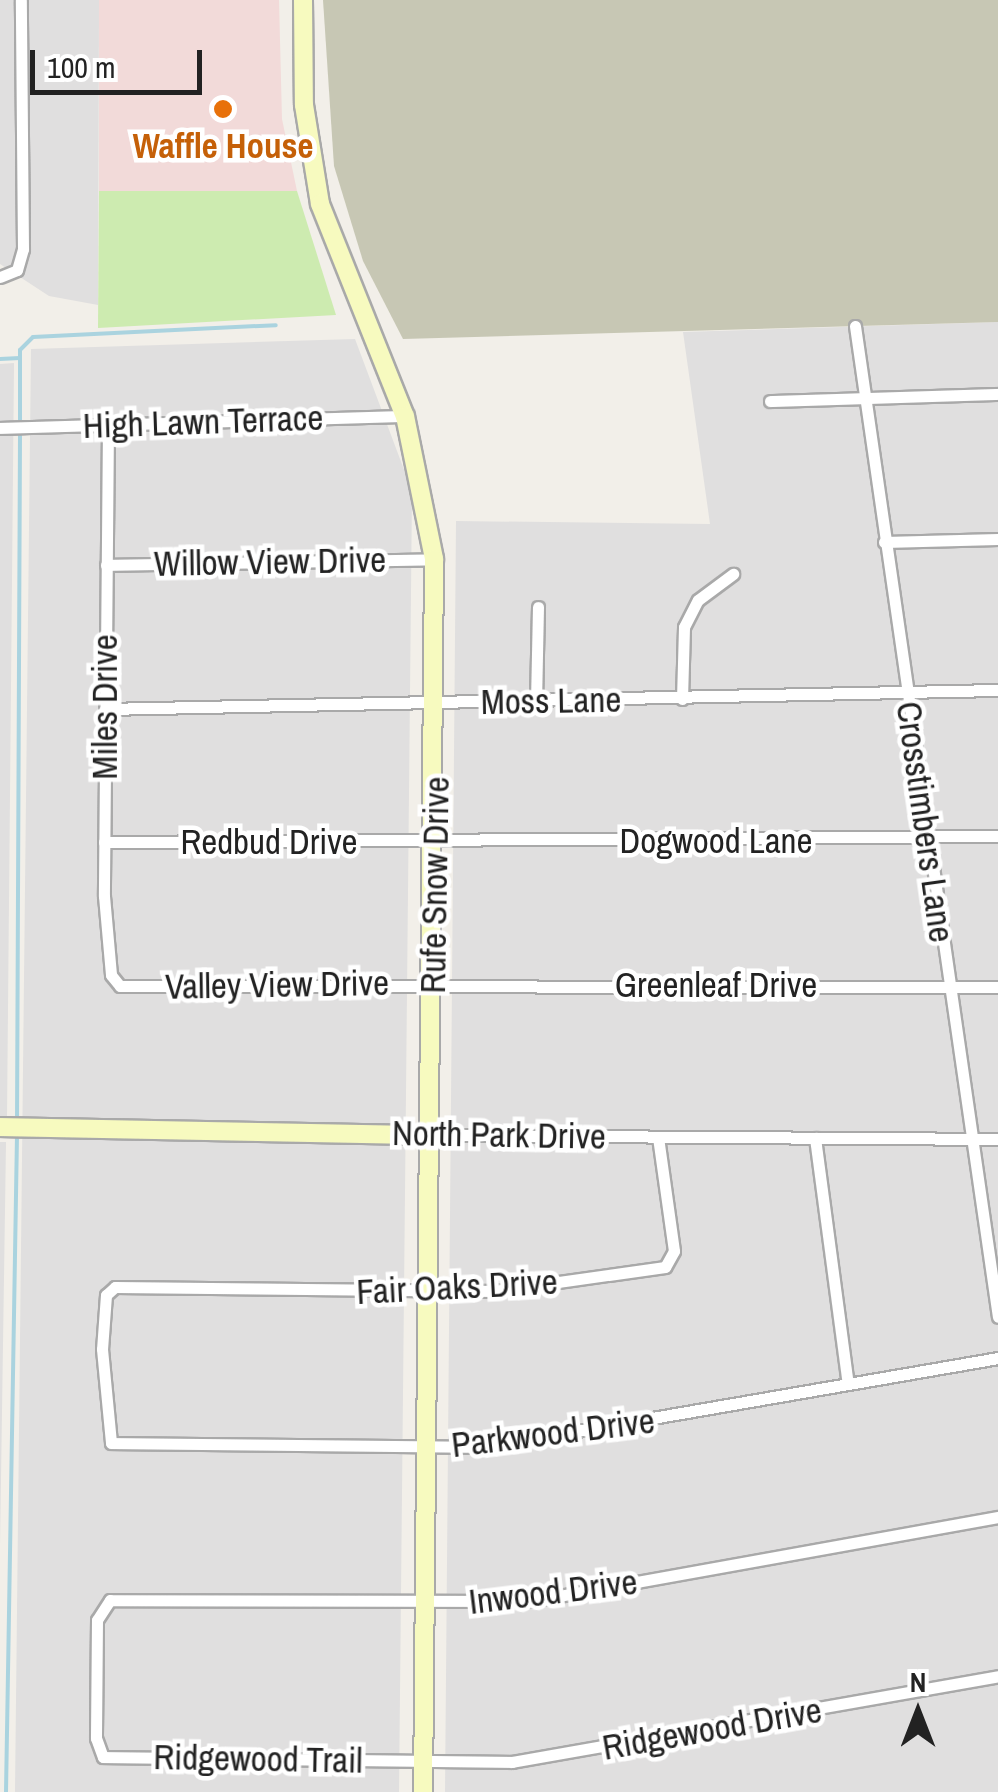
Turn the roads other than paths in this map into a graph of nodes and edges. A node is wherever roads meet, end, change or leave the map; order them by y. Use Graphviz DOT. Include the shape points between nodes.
graph roads {
  1 [pos="21,0"];
  2 [pos="302,0"];
  3 [pos="0,277"];
  4 [pos="855,326"];
  5 [pos="998,394"];
  6 [pos="865,398"];
  7 [pos="770,401"];
  8 [pos="405,416"];
  9 [pos="108,426"];
  10 [pos="0,428"];
  11 [pos="998,539"];
  12 [pos="884,542"];
  13 [pos="434,559"];
  14 [pos="106,565"];
  15 [pos="733,574"];
  16 [pos="538,607"];
  17 [pos="998,690"];
  18 [pos="906,693"];
  19 [pos="682,699"];
  20 [pos="437,702"];
  21 [pos="536,702"];
  22 [pos="105,709"];
  23 [pos="998,836"];
  24 [pos="926,838"];
  25 [pos="104,842"];
  26 [pos="434,842"];
  27 [pos="434,983"];
  28 [pos="120,986"];
  29 [pos="948,987"];
  30 [pos="998,987"];
  31 [pos="11,1128"];
  32 [pos="431,1135"];
  33 [pos="658,1137"];
  34 [pos="815,1138"];
  35 [pos="970,1139"];
  36 [pos="998,1139"];
  37 [pos="429,1292"];
  38 [pos="998,1317"];
  39 [pos="998,1358"];
  40 [pos="848,1384"];
  41 [pos="107,1436"];
  42 [pos="427,1448"];
  43 [pos="998,1517"];
  44 [pos="426,1604"];
  45 [pos="998,1676"];
  46 [pos="97,1749"];
  47 [pos="424,1762"];
  48 [pos="424,1792"];
  1 -- 3 [label="street" via="18,270"];
  2 -- 8 [label="main road, Rufe Snow Drive" via="304,105 320,204"];
  4 -- 6 [label="street, Crosstimbers Lane"];
  5 -- 6 [label="street"];
  6 -- 7 [label="street"];
  6 -- 12 [label="street, Crosstimbers Lane"];
  8 -- 9 [label="street, High Lawn Terrace"];
  8 -- 13 [label="main road, Rufe Snow Drive"];
  9 -- 10 [label="street, High Lawn Terrace"];
  9 -- 14 [label="street, Miles Drive"];
  11 -- 12 [label="street"];
  12 -- 18 [label="street, Crosstimbers Lane"];
  13 -- 14 [label="street, Willow View Drive"];
  13 -- 20 [label="main road, Rufe Snow Drive"];
  14 -- 22 [label="street, Miles Drive"];
  15 -- 19 [label="street" via="698,600 684,627"];
  16 -- 21 [label="street"];
  17 -- 18 [label="street, Moss Lane"];
  18 -- 19 [label="street, Moss Lane"];
  18 -- 24 [label="street, Crosstimbers Lane"];
  19 -- 21 [label="street, Moss Lane"];
  20 -- 21 [label="street, Moss Lane"];
  20 -- 22 [label="street, Moss Lane"];
  20 -- 26 [label="main road, Rufe Snow Drive"];
  22 -- 25 [label="street, Miles Drive"];
  23 -- 24 [label="street, Dogwood Lane"];
  24 -- 26 [label="street, Dogwood Lane"];
  24 -- 29 [label="street, Crosstimbers Lane"];
  25 -- 26 [label="street, Redbud Drive"];
  25 -- 28 [label="street, Miles Drive" via="108,962"];
  26 -- 27 [label="main road, Rufe Snow Drive"];
  27 -- 28 [label="street, Valley View Drive"];
  27 -- 29 [label="street, Greenleaf Drive"];
  27 -- 32 [label="main road, Rufe Snow Drive"];
  29 -- 30 [label="street, Greenleaf Drive"];
  29 -- 35 [label="street, Crosstimbers Lane"];
  31 -- 32 [label="main road, North Park Drive"];
  32 -- 33 [label="street, North Park Drive"];
  32 -- 37 [label="main road, Rufe Snow Drive"];
  33 -- 34 [label="street, North Park Drive"];
  33 -- 37 [label="street, Fair Oaks Drive" via="674,1251 666,1267"];
  34 -- 35 [label="street, North Park Drive"];
  34 -- 40 [label="street"];
  35 -- 36 [label="street, North Park Drive"];
  35 -- 38 [label="street, Crosstimbers Lane"];
  37 -- 41 [label="street, Fair Oaks Drive" via="115,1287 106,1295 102,1349"];
  37 -- 42 [label="main road, Rufe Snow Drive"];
  39 -- 40 [label="street, Parkwood Drive"];
  40 -- 42 [label="street, Parkwood Drive" via="546,1440"];
  41 -- 42 [label="street, Parkwood Drive" via="117,1445"];
  42 -- 44 [label="main road, Rufe Snow Drive"];
  43 -- 44 [label="street, Inwood Drive" via="532,1601"];
  44 -- 46 [label="street, Inwood Drive" via="104,1604"];
  44 -- 47 [label="main road, Rufe Snow Drive"];
  45 -- 47 [label="street, Ridgewood Drive" via="550,1759"];
  46 -- 47 [label="street, Ridgewood Trail" via="103,1756"];
  47 -- 48 [label="main road, Rufe Snow Drive"];
}
